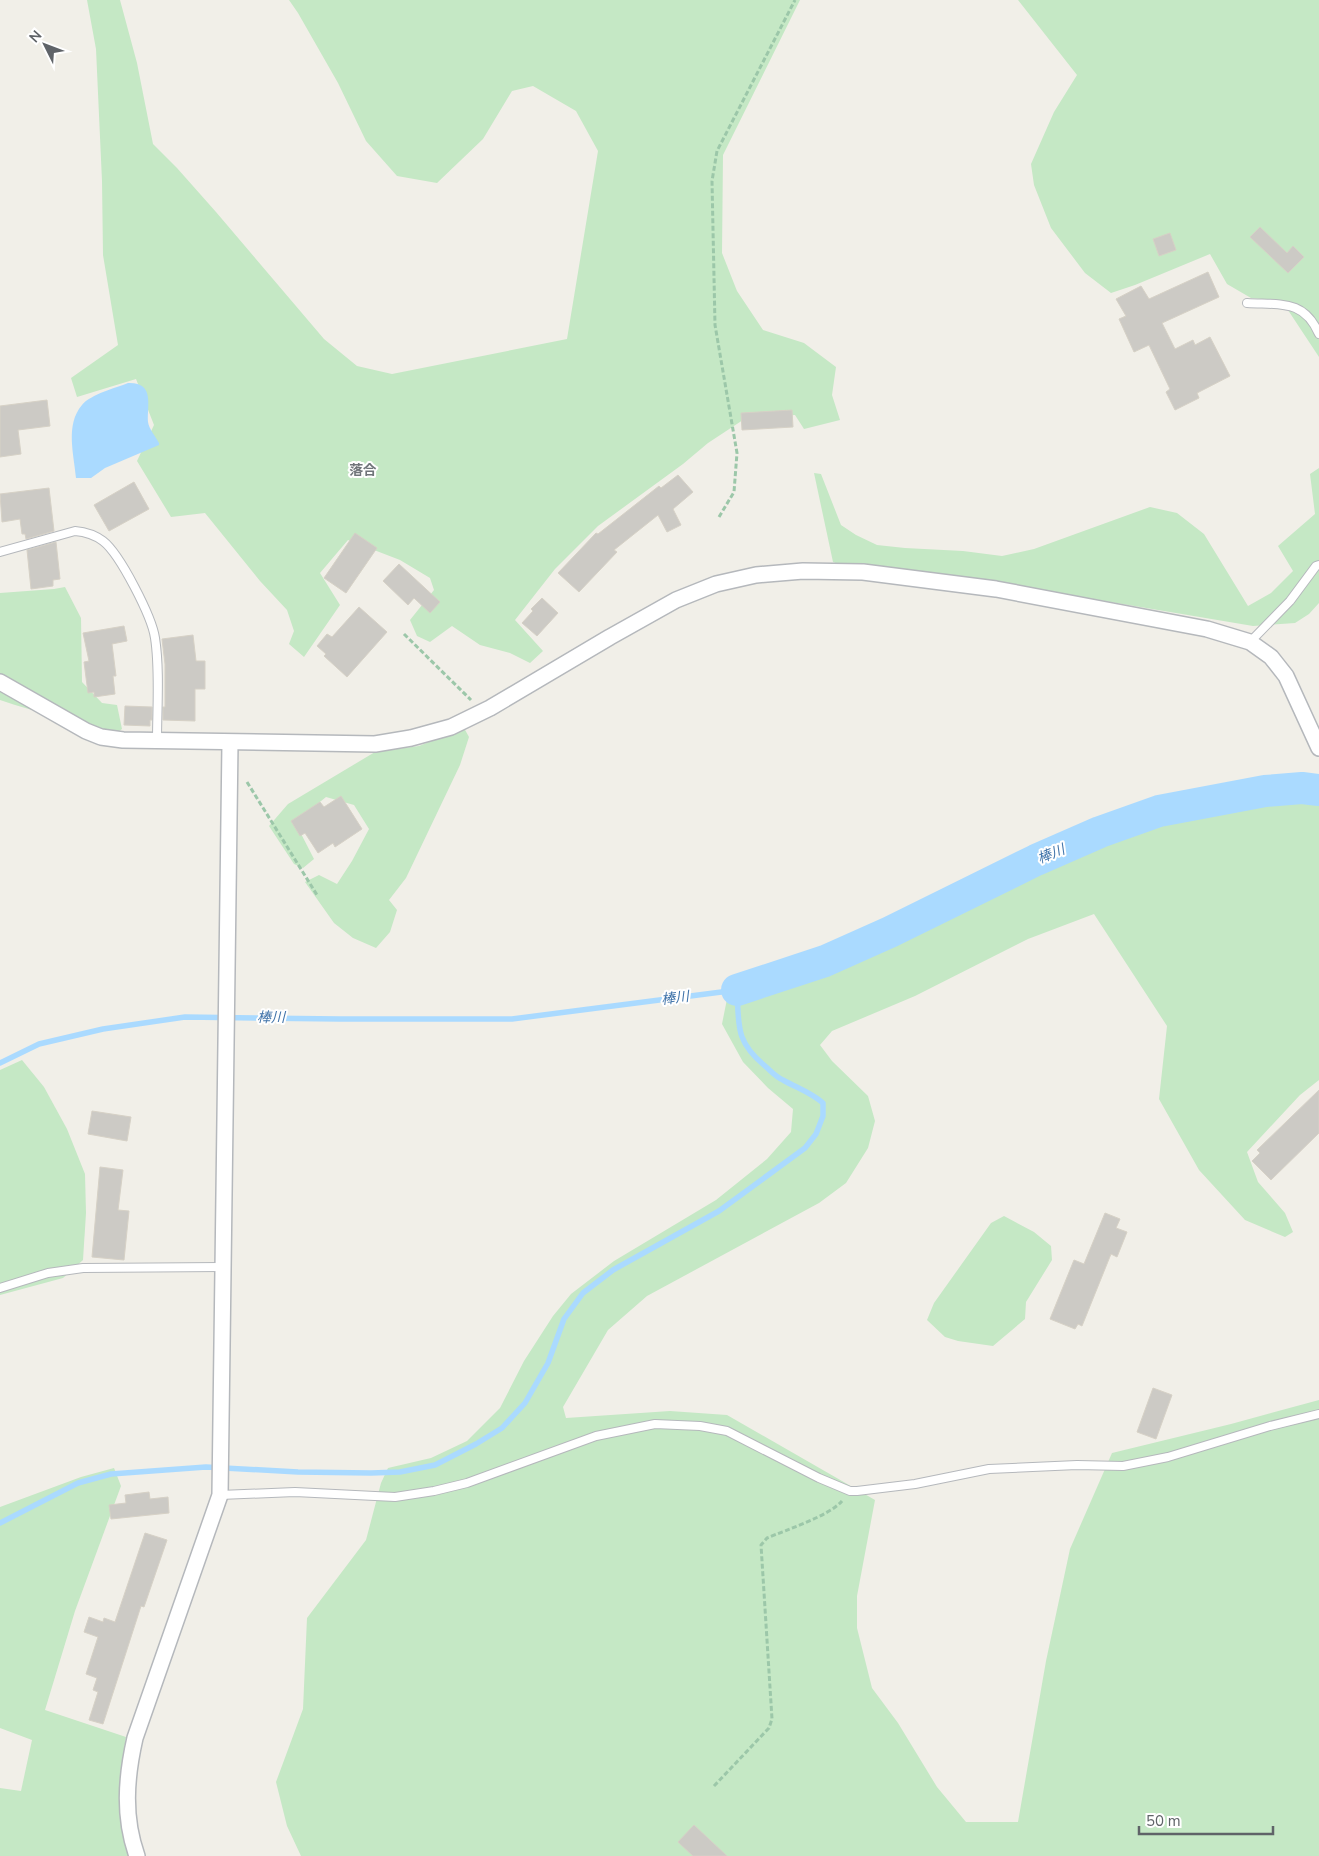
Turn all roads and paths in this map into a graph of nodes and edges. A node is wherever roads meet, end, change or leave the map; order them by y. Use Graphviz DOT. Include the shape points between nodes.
graph roads {
  1 [pos="795,0"];
  2 [pos="1247,303"];
  3 [pos="1319,334"];
  4 [pos="719,517"];
  5 [pos="0,552"];
  6 [pos="1319,565"];
  7 [pos="404,634"];
  8 [pos="1250,642"];
  9 [pos="0,682"];
  10 [pos="473,701"];
  11 [pos="157,741"];
  12 [pos="230,743"];
  13 [pos="1319,748"];
  14 [pos="246,782"];
  15 [pos="317,895"];
  16 [pos="222,1267"];
  17 [pos="0,1288"];
  18 [pos="1319,1414"];
  19 [pos="850,1491"];
  20 [pos="220,1495"];
  21 [pos="714,1786"];
  22 [pos="137,1856"];
  1 -- 4 [label="path" via="717,151 712,181 715,325 738,453 734,492"];
  2 -- 3 [label="lane" via="1295,306 1314,322"];
  5 -- 11 [label="lane" via="76,531 87,532 114,552 150,618 155,639"];
  6 -- 8 [label="lane"];
  7 -- 10 [label="path"];
  8 -- 12 [label="street" via="1207,629 996,588 863,572 803,571 756,575 716,584 676,600 490,708 451,727 375,744"];
  8 -- 13 [label="street" via="1271,657 1286,676"];
  9 -- 11 [label="street" via="86,731 123,740"];
  11 -- 12 [label="street"];
  12 -- 16 [label="street"];
  14 -- 15 [label="path"];
  16 -- 17 [label="lane" via="84,1268 48,1273"];
  16 -- 20 [label="street"];
  18 -- 19 [label="lane" via="1168,1457 1123,1466 989,1469 915,1484"];
  19 -- 20 [label="lane" via="727,1431 655,1424 596,1436 467,1483 434,1491 395,1497 295,1492"];
  19 -- 21 [label="path" via="837,1506 767,1538 761,1545 772,1719 769,1728"];
  20 -- 22 [label="street" via="135,1738 128,1771 127,1811"];
}
